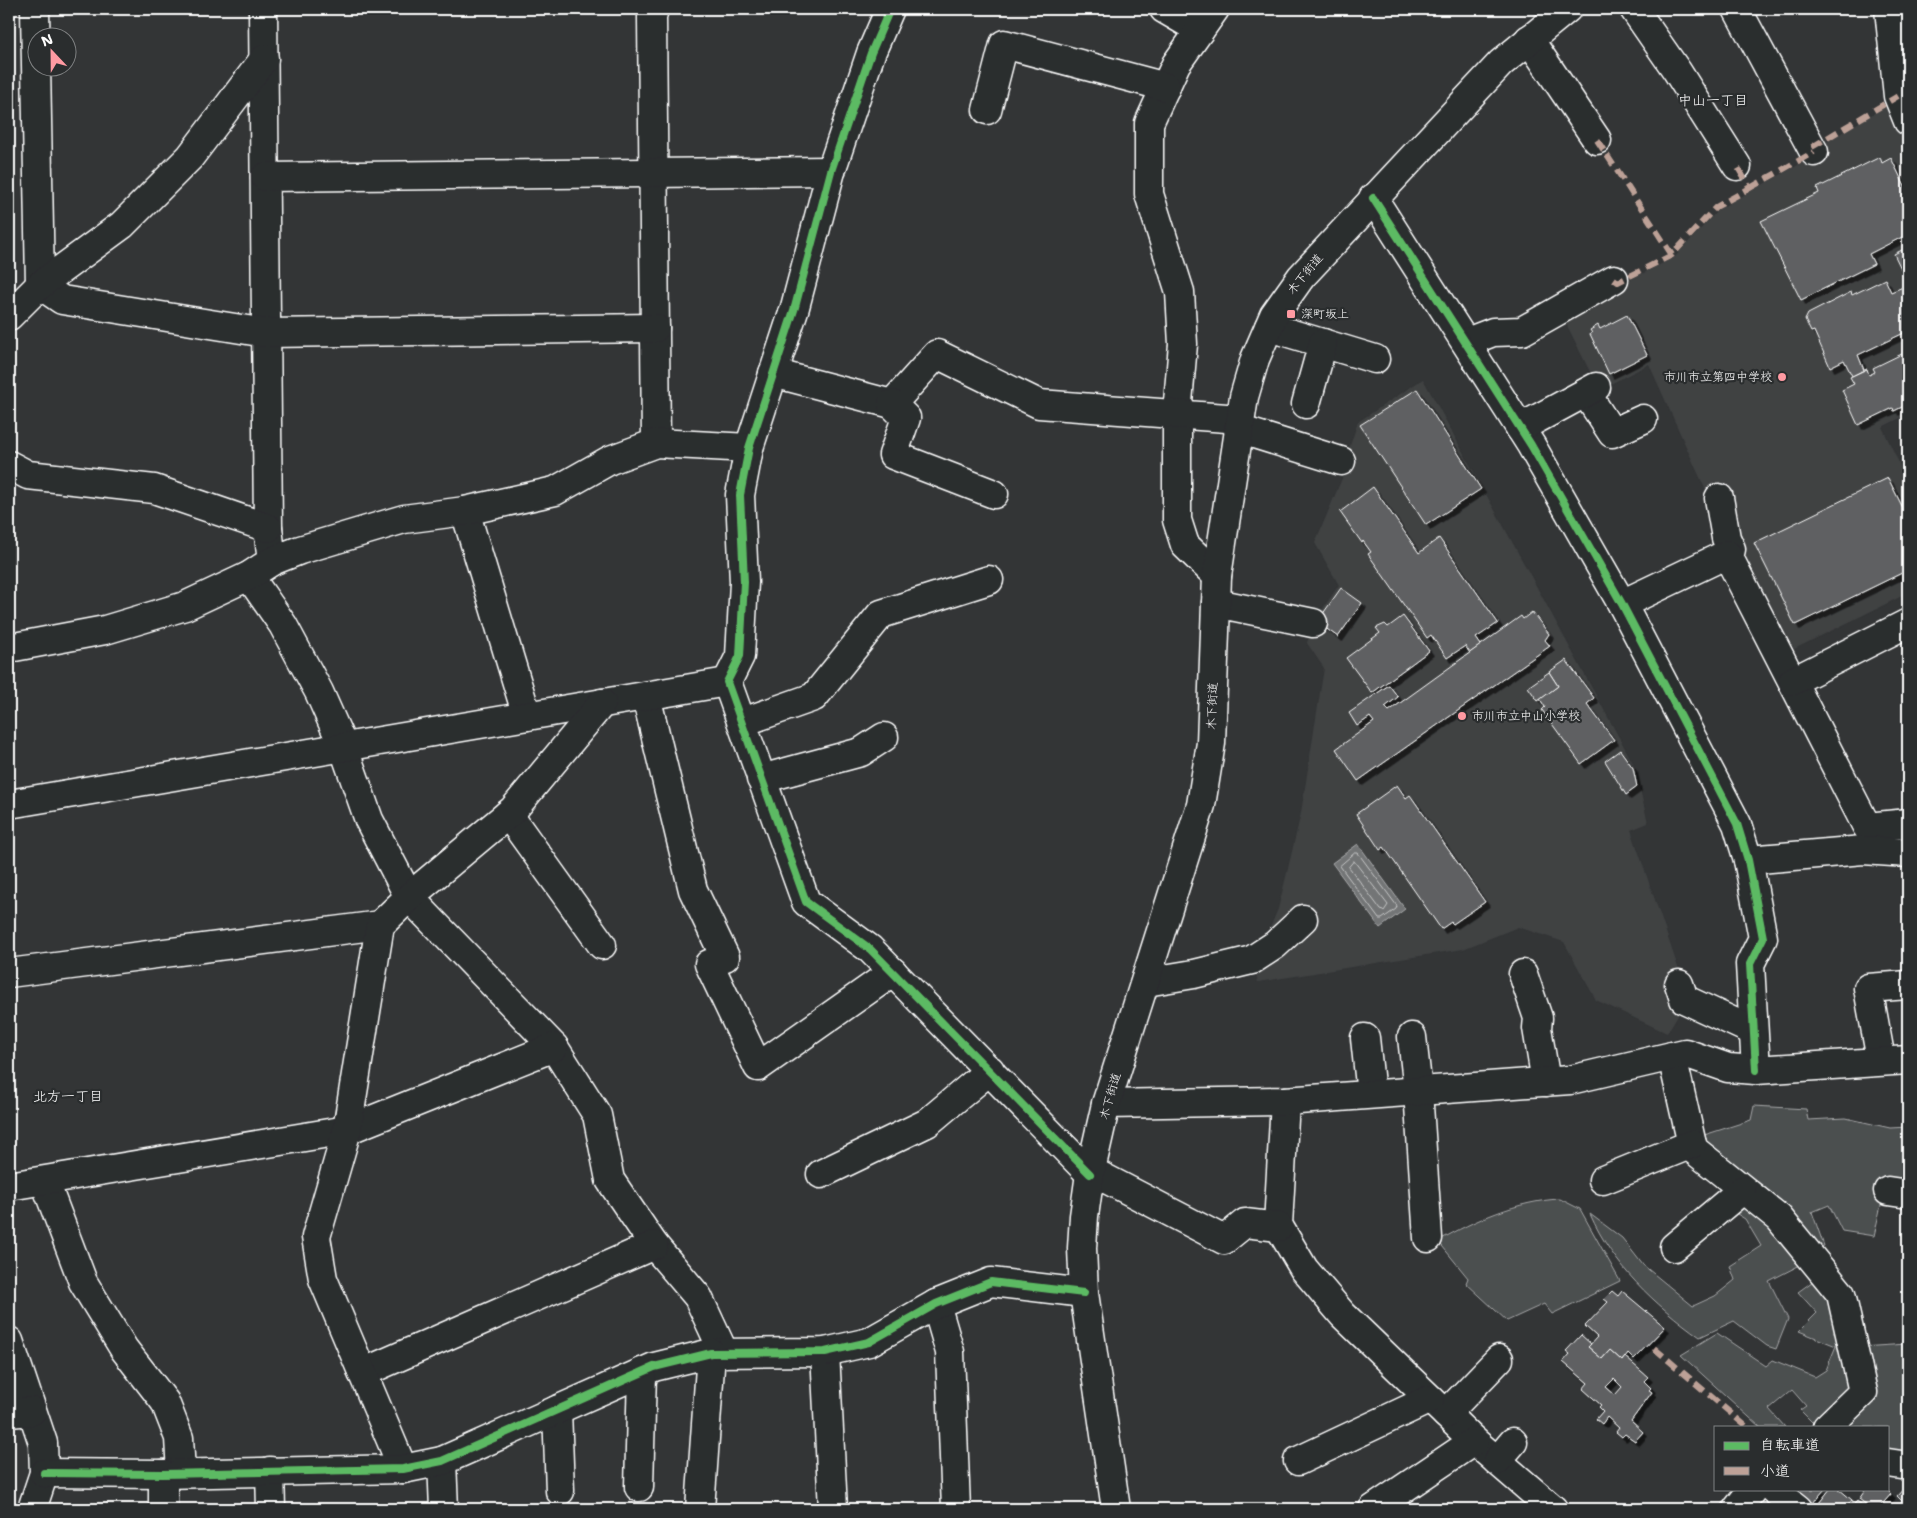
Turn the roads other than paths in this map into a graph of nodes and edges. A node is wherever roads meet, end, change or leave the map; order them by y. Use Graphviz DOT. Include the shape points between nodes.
graph roads {
  1 [pos="35,9"];
  2 [pos="263,9"];
  3 [pos="654,9"];
  4 [pos="890,9"];
  5 [pos="1164,9"];
  6 [pos="1567,9"];
  7 [pos="1634,9"];
  8 [pos="1737,9"];
  9 [pos="1889,9"];
  10 [pos="1207,19"];
  11 [pos="1529,39"];
  12 [pos="264,59"];
  13 [pos="1166,87"];
  14 [pos="987,110"];
  15 [pos="1908,121"];
  16 [pos="1597,140"];
  17 [pos="1814,152"];
  18 [pos="1737,166"];
  19 [pos="831,170"];
  20 [pos="654,171"];
  21 [pos="265,177"];
  22 [pos="1373,198"];
  23 [pos="1614,279"];
  24 [pos="40,286"];
  25 [pos="9,316"];
  26 [pos="1269,327"];
  27 [pos="655,328"];
  28 [pos="266,333"];
  29 [pos="1467,342"];
  30 [pos="1323,343"];
  31 [pos="1375,359"];
  32 [pos="773,373"];
  33 [pos="892,404"];
  34 [pos="1306,404"];
  35 [pos="1177,414"];
  36 [pos="1643,419"];
  37 [pos="1239,424"];
  38 [pos="1520,428"];
  39 [pos="656,443"];
  40 [pos="749,448"];
  41 [pos="1341,461"];
  42 [pos="9,465"];
  43 [pos="994,494"];
  44 [pos="1719,498"];
  45 [pos="465,511"];
  46 [pos="268,528"];
  47 [pos="1729,558"];
  48 [pos="272,560"];
  49 [pos="249,576"];
  50 [pos="1217,576"];
  51 [pos="989,580"];
  52 [pos="1216,603"];
  53 [pos="1622,604"];
  54 [pos="1313,623"];
  55 [pos="1908,623"];
  56 [pos="9,648"];
  57 [pos="1793,681"];
  58 [pos="727,682"];
  59 [pos="646,696"];
  60 [pos="602,703"];
  61 [pos="527,716"];
  62 [pos="743,722"];
  63 [pos="884,737"];
  64 [pos="343,746"];
  65 [pos="761,779"];
  66 [pos="9,804"];
  67 [pos="508,814"];
  68 [pos="1908,822"];
  69 [pos="1908,853"];
  70 [pos="1748,860"];
  71 [pos="409,898"];
  72 [pos="1303,919"];
  73 [pos="380,925"];
  74 [pos="602,945"];
  75 [pos="893,972"];
  76 [pos="9,973"];
  77 [pos="1523,974"];
  78 [pos="1146,982"];
  79 [pos="1679,984"];
  80 [pos="1908,985"];
  81 [pos="1753,1031"];
  82 [pos="1412,1037"];
  83 [pos="1365,1038"];
  84 [pos="554,1047"];
  85 [pos="1672,1056"];
  86 [pos="1882,1060"];
  87 [pos="1908,1060"];
  88 [pos="990,1070"];
  89 [pos="1756,1070"];
  90 [pos="1546,1082"];
  91 [pos="1418,1091"];
  92 [pos="1371,1094"];
  93 [pos="1285,1101"];
  94 [pos="1106,1104"];
  95 [pos="347,1130"];
  96 [pos="1692,1144"];
  97 [pos="1090,1173"];
  98 [pos="821,1174"];
  99 [pos="1603,1180"];
  100 [pos="45,1182"];
  101 [pos="9,1186"];
  102 [pos="1742,1190"];
  103 [pos="1279,1227"];
  104 [pos="1428,1238"];
  105 [pos="654,1245"];
  106 [pos="1674,1248"];
  107 [pos="1084,1293"];
  108 [pos="936,1304"];
  109 [pos="9,1341"];
  110 [pos="825,1352"];
  111 [pos="718,1353"];
  112 [pos="1499,1359"];
  113 [pos="642,1372"];
  114 [pos="362,1373"];
  115 [pos="1438,1406"];
  116 [pos="557,1410"];
  117 [pos="21,1412"];
  118 [pos="1828,1426"];
  119 [pos="1474,1441"];
  120 [pos="442,1461"];
  121 [pos="1298,1461"];
  122 [pos="1890,1463"];
  123 [pos="1908,1466"];
  124 [pos="403,1469"];
  125 [pos="270,1471"];
  126 [pos="44,1473"];
  127 [pos="172,1474"];
  128 [pos="639,1487"];
  129 [pos="1752,1490"];
  130 [pos="1774,1490"];
  131 [pos="560,1491"];
  132 [pos="32,1509"];
  133 [pos="163,1509"];
  134 [pos="271,1509"];
  135 [pos="444,1509"];
  136 [pos="700,1509"];
  137 [pos="833,1509"];
  138 [pos="956,1509"];
  139 [pos="1116,1509"];
  140 [pos="1373,1509"];
  141 [pos="1553,1509"];
  142 [pos="1736,1509"];
  143 [pos="1798,1509"];
  1 -- 24 [label="street"];
  2 -- 12 [label="street"];
  3 -- 20 [label="street"];
  4 -- 19 [label="street" via="871,53"];
  5 -- 10 [label="street"];
  6 -- 11 [label="street, 木下街道"];
  7 -- 18 [label="street"];
  8 -- 17 [label="street"];
  9 -- 15 [label="street" via="1898,96"];
  10 -- 13 [label="street" via="1176,64"];
  11 -- 16 [label="street"];
  11 -- 22 [label="street, 木下街道" via="1476,88"];
  12 -- 21 [label="street"];
  12 -- 24 [label="street" via="183,163 122,225"];
  13 -- 14 [label="street" via="1004,44"];
  13 -- 35 [label="street" via="1149,122 1149,194 1180,292 1183,344"];
  19 -- 20 [label="street"];
  19 -- 32 [label="street" via="795,307"];
  20 -- 21 [label="street"];
  20 -- 27 [label="street"];
  21 -- 28 [label="street"];
  22 -- 26 [label="street, 木下街道" via="1301,277"];
  22 -- 29 [label="street"];
  23 -- 29 [label="street" via="1522,331 1493,332"];
  24 -- 25 [label="street"];
  24 -- 28 [label="street" via="62,300"];
  26 -- 30 [label="street"];
  26 -- 37 [label="street, 木下街道" via="1255,359"];
  27 -- 28 [label="street"];
  27 -- 39 [label="street"];
  28 -- 46 [label="street"];
  29 -- 38 [label="street"];
  30 -- 31 [label="street"];
  30 -- 34 [label="street"];
  32 -- 33 [label="street"];
  32 -- 40 [label="street"];
  33 -- 35 [label="street" via="937,354 1039,404"];
  33 -- 43 [label="street" via="906,418 893,455"];
  35 -- 37 [label="street"];
  35 -- 50 [label="street" via="1177,520 1186,545"];
  36 -- 38 [label="street" via="1612,433 1591,390"];
  37 -- 41 [label="street"];
  37 -- 50 [label="street, 木下街道"];
  38 -- 53 [label="street"];
  39 -- 40 [label="street"];
  39 -- 45 [label="street" via="610,460 555,491"];
  40 -- 58 [label="street" via="740,495 744,582 740,656"];
  42 -- 46 [label="street" via="28,475 154,488"];
  44 -- 47 [label="street" via="1731,549"];
  45 -- 48 [label="street" via="404,519"];
  45 -- 61 [label="street"];
  46 -- 48 [label="street"];
  47 -- 53 [label="street" via="1727,554"];
  47 -- 57 [label="street"];
  48 -- 49 [label="street"];
  49 -- 56 [label="street" via="185,606 105,630"];
  49 -- 64 [label="street" via="283,625"];
  50 -- 52 [label="street, 木下街道"];
  51 -- 62 [label="street" via="881,614 814,697"];
  52 -- 54 [label="street"];
  52 -- 78 [label="street, 木下街道" via="1208,772 1201,805"];
  53 -- 70 [label="street" via="1737,824"];
  55 -- 57 [label="street"];
  57 -- 68 [label="street" via="1866,827"];
  58 -- 59 [label="street"];
  58 -- 62 [label="street"];
  59 -- 60 [label="street"];
  59 -- 75 [label="street" via="693,890 725,957 709,964 758,1067"];
  60 -- 61 [label="street"];
  60 -- 67 [label="street"];
  61 -- 64 [label="street"];
  62 -- 65 [label="street"];
  63 -- 65 [label="street" via="862,752"];
  64 -- 66 [label="street"];
  64 -- 71 [label="street" via="370,820"];
  65 -- 75 [label="street" via="806,902 870,949"];
  67 -- 71 [label="street"];
  67 -- 74 [label="street"];
  69 -- 70 [label="street" via="1863,850"];
  70 -- 81 [label="street" via="1763,938 1750,964"];
  71 -- 73 [label="street"];
  71 -- 84 [label="street"];
  72 -- 78 [label="street" via="1275,945 1252,960"];
  73 -- 76 [label="street"];
  73 -- 95 [label="street"];
  75 -- 88 [label="street"];
  77 -- 90 [label="street" via="1538,1018"];
  78 -- 94 [label="street, 木下街道"];
  79 -- 81 [label="street" via="1684,999"];
  80 -- 86 [label="street" via="1868,988"];
  81 -- 89 [label="street"];
  82 -- 91 [label="street"];
  83 -- 92 [label="street"];
  84 -- 95 [label="street"];
  84 -- 105 [label="street" via="597,1115 610,1180"];
  85 -- 89 [label="street" via="1685,1053 1728,1068"];
  85 -- 90 [label="street" via="1570,1080"];
  85 -- 96 [label="street"];
  86 -- 87 [label="street"];
  86 -- 89 [label="street"];
  88 -- 97 [label="street"];
  88 -- 98 [label="street" via="927,1123"];
  90 -- 91 [label="street"];
  91 -- 92 [label="street"];
  91 -- 104 [label="street"];
  92 -- 93 [label="street"];
  93 -- 94 [label="street"];
  93 -- 103 [label="street"];
  94 -- 97 [label="street, 木下街道"];
  95 -- 100 [label="street"];
  95 -- 114 [label="street" via="316,1237 322,1279"];
  96 -- 99 [label="street"];
  96 -- 102 [label="street" via="1693,1150"];
  97 -- 103 [label="street" via="1224,1240 1245,1223"];
  97 -- 107 [label="street, 木下街道" via="1082,1240"];
  100 -- 101 [label="street"];
  100 -- 127 [label="street" via="83,1282 124,1349 165,1402 179,1438"];
  102 -- 106 [label="street"];
  102 -- 118 [label="street" via="1779,1218 1841,1294 1863,1392"];
  103 -- 115 [label="street" via="1304,1269 1343,1315"];
  105 -- 111 [label="street" via="698,1297"];
  105 -- 114 [label="street"];
  107 -- 108 [label="street" via="991,1282"];
  107 -- 139 [label="street, 木下街道"];
  108 -- 110 [label="street" via="869,1342"];
  108 -- 138 [label="street" via="950,1352"];
  109 -- 117 [label="street"];
  110 -- 111 [label="street"];
  110 -- 137 [label="street"];
  111 -- 113 [label="street" via="654,1366"];
  111 -- 136 [label="street"];
  112 -- 115 [label="street"];
  113 -- 116 [label="street"];
  113 -- 128 [label="street"];
  114 -- 124 [label="street"];
  115 -- 119 [label="street"];
  115 -- 121 [label="street"];
  116 -- 120 [label="street"];
  116 -- 131 [label="street"];
  117 -- 126 [label="street" via="44,1443"];
  119 -- 140 [label="street"];
  119 -- 141 [label="street" via="1505,1452"];
  120 -- 124 [label="street"];
  120 -- 135 [label="street"];
  122 -- 123 [label="street"];
  124 -- 125 [label="street"];
  125 -- 127 [label="street"];
  125 -- 134 [label="street"];
  126 -- 127 [label="street"];
  126 -- 132 [label="street"];
  127 -- 133 [label="street"];
  129 -- 142 [label="street"];
  130 -- 143 [label="street"];
}
